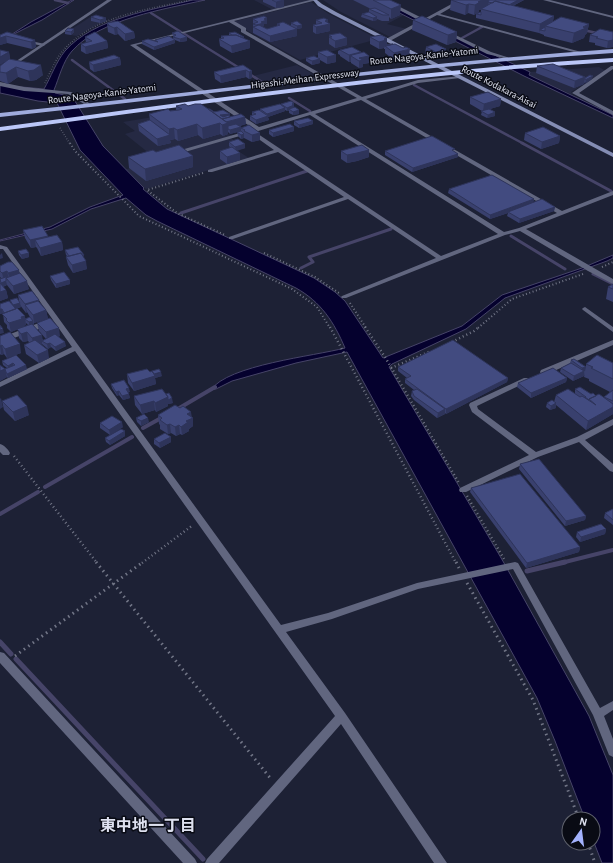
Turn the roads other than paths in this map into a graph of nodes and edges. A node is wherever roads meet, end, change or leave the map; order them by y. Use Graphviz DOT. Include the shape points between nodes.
graph roads {
  1 [pos="110,0"];
  2 [pos="315,0"];
  3 [pos="383,0"];
  4 [pos="462,0"];
  5 [pos="544,0"];
  6 [pos="437,14"];
  7 [pos="613,17"];
  8 [pos="230,21"];
  9 [pos="424,21"];
  10 [pos="431,24"];
  11 [pos="444,30"];
  12 [pos="17,39"];
  13 [pos="388,40"];
  14 [pos="43,45"];
  15 [pos="613,52"];
  16 [pos="583,53"];
  17 [pos="613,56"];
  18 [pos="507,58"];
  19 [pos="613,60"];
  20 [pos="436,64"];
  21 [pos="613,67"];
  22 [pos="0,74"];
  23 [pos="324,77"];
  24 [pos="460,77"];
  25 [pos="0,84"];
  26 [pos="204,92"];
  27 [pos="363,98"];
  28 [pos="87,106"];
  29 [pos="613,113"];
  30 [pos="311,114"];
  31 [pos="0,115"];
  32 [pos="0,123"];
  33 [pos="0,129"];
  34 [pos="258,129"];
  35 [pos="251,131"];
  36 [pos="279,150"];
  37 [pos="170,155"];
  38 [pos="613,155"];
  39 [pos="210,171"];
  40 [pos="613,193"];
  41 [pos="349,197"];
  42 [pos="562,213"];
  43 [pos="521,229"];
  44 [pos="503,234"];
  45 [pos="230,238"];
  46 [pos="0,247"];
  47 [pos="440,259"];
  48 [pos="613,282"];
  49 [pos="344,297"];
  50 [pos="585,309"];
  51 [pos="55,320"];
  52 [pos="613,330"];
  53 [pos="0,341"];
  54 [pos="613,342"];
  55 [pos="76,348"];
  56 [pos="0,385"];
  57 [pos="613,422"];
  58 [pos="580,439"];
  59 [pos="535,454"];
  60 [pos="613,469"];
  61 [pos="463,490"];
  62 [pos="278,630"];
  63 [pos="3,659"];
  64 [pos="613,705"];
  65 [pos="598,714"];
  66 [pos="341,716"];
  67 [pos="613,752"];
  68 [pos="191,863"];
  69 [pos="211,863"];
  70 [pos="441,863"];
  1 -- 14 [label="street"];
  2 -- 8 [label="street"];
  2 -- 13 [label="main road, Route Kodakara-Aisai" via="334,13"];
  3 -- 9 [label="street"];
  4 -- 6 [label="street"];
  5 -- 7 [label="street"];
  6 -- 9 [label="street"];
  6 -- 16 [label="street"];
  8 -- 23 [label="street"];
  8 -- 26 [label="street" via="132,44"];
  9 -- 10 [label="street"];
  9 -- 13 [label="street"];
  11 -- 18 [label="street" via="489,53"];
  12 -- 14 [label="street"];
  13 -- 20 [label="main road, Route Kodakara-Aisai"];
  14 -- 22 [label="street"];
  15 -- 16 [label="main road, Route Nagoya-Kanie-Yatomi"];
  16 -- 18 [label="main road, Route Nagoya-Kanie-Yatomi"];
  17 -- 32 [label="highway, Higashi-Meihan Expressway" via="404,72"];
  18 -- 20 [label="main road, Route Nagoya-Kanie-Yatomi"];
  19 -- 33 [label="highway, Higashi-Meihan Expressway" via="502,67 352,83"];
  20 -- 23 [label="main road, Route Nagoya-Kanie-Yatomi"];
  20 -- 24 [label="main road, Route Kodakara-Aisai"];
  21 -- 29 [label="street" via="574,93"];
  23 -- 26 [label="main road, Route Nagoya-Kanie-Yatomi"];
  23 -- 27 [label="street"];
  24 -- 27 [label="street" via="418,82"];
  24 -- 38 [label="main road, Route Kodakara-Aisai"];
  25 -- 28 [label="street" via="73,94"];
  26 -- 28 [label="main road, Route Nagoya-Kanie-Yatomi"];
  26 -- 34 [label="street"];
  27 -- 30 [label="street"];
  27 -- 42 [label="street"];
  28 -- 31 [label="main road, Route Nagoya-Kanie-Yatomi"];
  30 -- 34 [label="street"];
  30 -- 44 [label="street"];
  34 -- 35 [label="street"];
  35 -- 36 [label="street"];
  35 -- 37 [label="street"];
  36 -- 39 [label="street"];
  36 -- 41 [label="street"];
  40 -- 42 [label="street"];
  41 -- 45 [label="street"];
  41 -- 47 [label="street"];
  42 -- 43 [label="street"];
  43 -- 44 [label="street"];
  43 -- 48 [label="street"];
  44 -- 47 [label="street"];
  46 -- 51 [label="street" via="4,248 33,295"];
  47 -- 49 [label="street"];
  50 -- 52 [label="street"];
  51 -- 53 [label="street"];
  51 -- 55 [label="street"];
  54 -- 59 [label="street" via="473,405 475,410"];
  55 -- 56 [label="street"];
  55 -- 62 [label="street"];
  57 -- 58 [label="street"];
  58 -- 59 [label="street"];
  58 -- 60 [label="street"];
  59 -- 61 [label="street"];
  62 -- 65 [label="street" via="329,616 417,586 515,565"];
  62 -- 66 [label="street"];
  63 -- 68 [label="street"];
  64 -- 65 [label="street"];
  65 -- 67 [label="street"];
  66 -- 69 [label="street"];
  66 -- 70 [label="street"];
}
